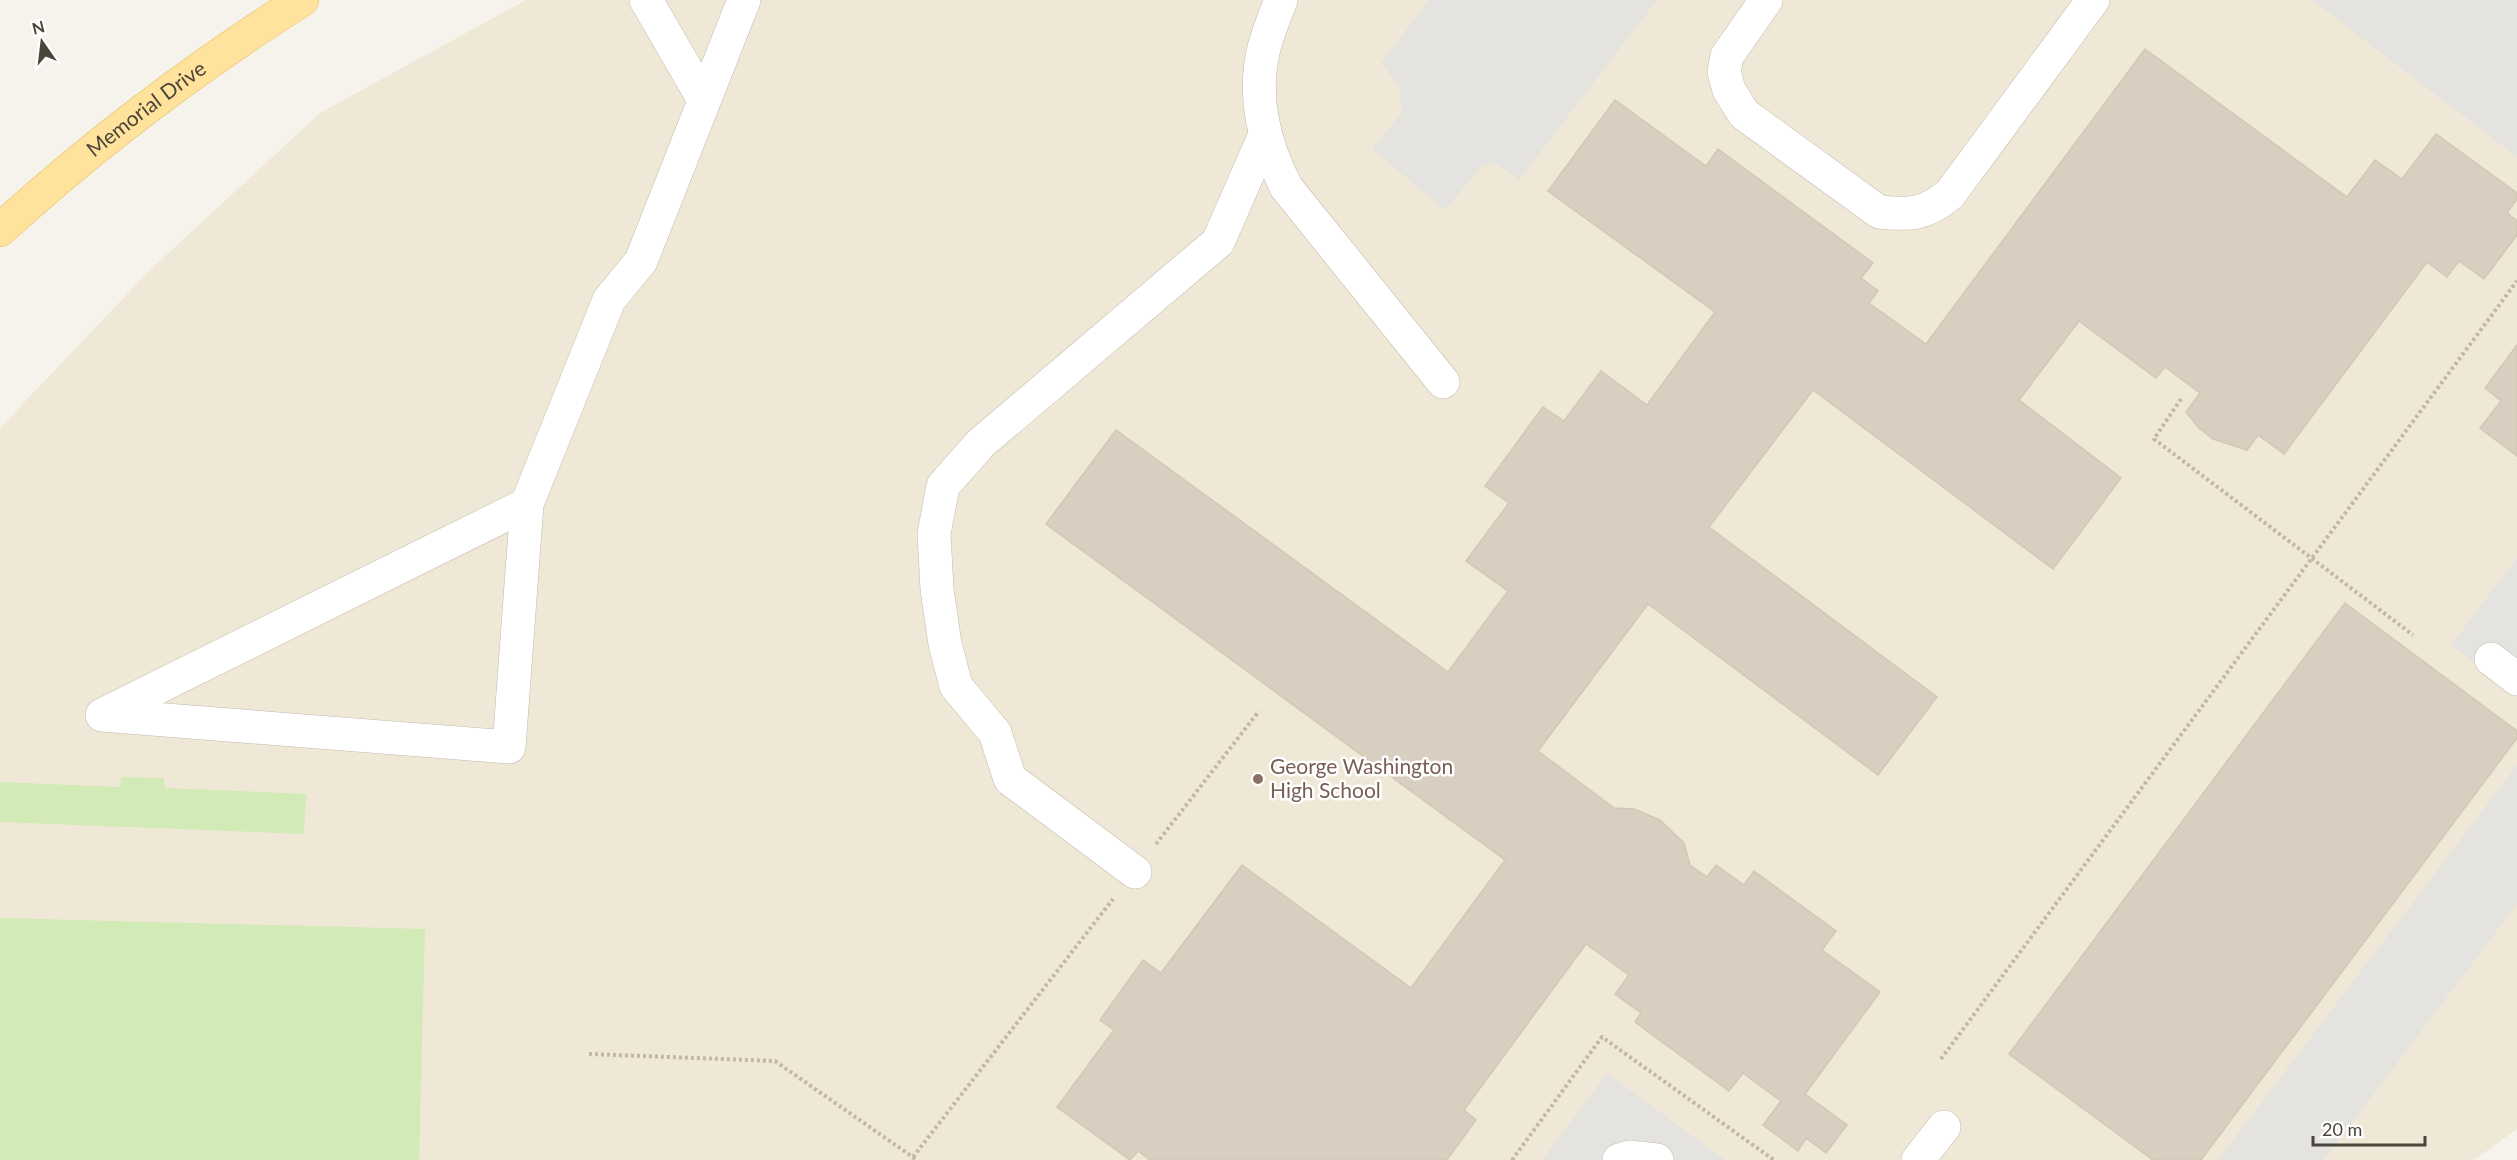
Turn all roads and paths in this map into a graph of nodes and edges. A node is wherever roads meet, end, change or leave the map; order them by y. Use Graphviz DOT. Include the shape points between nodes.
graph roads {
  1 [pos="302,0"];
  2 [pos="646,0"];
  3 [pos="744,0"];
  4 [pos="1281,0"];
  5 [pos="1766,0"];
  6 [pos="2093,0"];
  7 [pos="704,100"];
  8 [pos="1265,135"];
  9 [pos="0,230"];
  10 [pos="2517,281"];
  11 [pos="1443,382"];
  12 [pos="2181,399"];
  13 [pos="527,504"];
  14 [pos="2311,559"];
  15 [pos="2413,635"];
  16 [pos="2490,659"];
  17 [pos="2517,679"];
  18 [pos="1259,711"];
  19 [pos="1134,872"];
  20 [pos="589,1054"];
  21 [pos="1941,1059"];
  22 [pos="1944,1127"];
  23 [pos="915,1158"];
  24 [pos="1512,1160"];
  25 [pos="1619,1160"];
  26 [pos="1657,1160"];
  27 [pos="1774,1160"];
  28 [pos="1918,1160"];
  1 -- 9 [label="main road, Memorial Drive" via="159,98 49,185"];
  2 -- 7 [label="lane"];
  3 -- 7 [label="lane"];
  4 -- 8 [label="lane" via="1264,49 1259,88"];
  5 -- 6 [label="lane" via="1727,56 1724,72 1729,90 1744,114 1879,212 1905,214 1934,208 1950,194"];
  7 -- 13 [label="lane" via="641,261 609,300"];
  8 -- 11 [label="lane" via="1286,187"];
  8 -- 19 [label="lane" via="1218,242 981,442 943,486 934,534 937,589 956,686 995,733 1010,779"];
  10 -- 14 [label="path"];
  12 -- 14 [label="path" via="2154,439"];
  13 -- 13 [label="lane" via="509,747 102,715 421,557"];
  14 -- 15 [label="path"];
  14 -- 21 [label="path"];
  16 -- 17 [label="lane"];
  18 -- 19 [label="path"];
  19 -- 23 [label="path"];
  20 -- 23 [label="path" via="775,1061"];
  22 -- 28 [label="lane"];
  24 -- 27 [label="path" via="1602,1037"];
  25 -- 26 [label="lane"];
}
